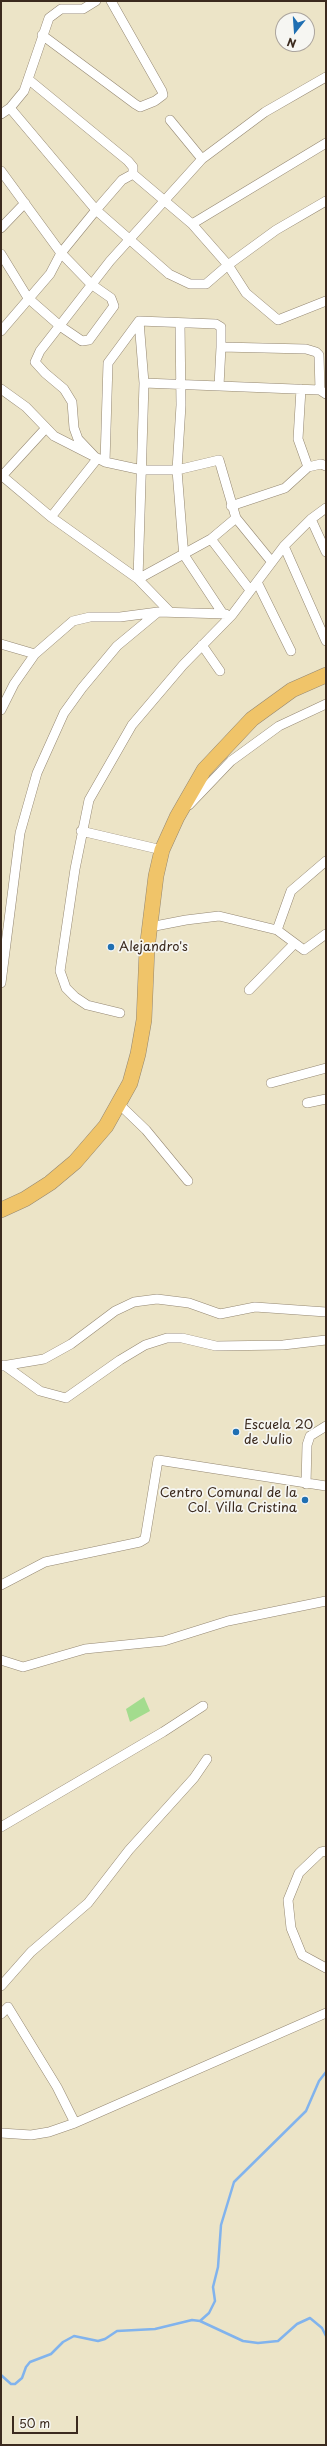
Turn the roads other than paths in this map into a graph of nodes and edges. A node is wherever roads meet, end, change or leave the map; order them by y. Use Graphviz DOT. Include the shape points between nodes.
graph roads {
  1 [pos="96,1"];
  2 [pos="111,1"];
  3 [pos="42,34"];
  4 [pos="326,77"];
  5 [pos="28,79"];
  6 [pos="10,108"];
  7 [pos="1,114"];
  8 [pos="170,120"];
  9 [pos="326,143"];
  10 [pos="202,159"];
  11 [pos="1,171"];
  12 [pos="133,174"];
  13 [pos="164,199"];
  14 [pos="326,202"];
  15 [pos="25,204"];
  16 [pos="96,210"];
  17 [pos="192,224"];
  18 [pos="1,228"];
  19 [pos="129,239"];
  20 [pos="61,253"];
  21 [pos="1,254"];
  22 [pos="228,265"];
  23 [pos="91,284"];
  24 [pos="28,298"];
  25 [pos="326,301"];
  26 [pos="139,321"];
  27 [pos="180,323"];
  28 [pos="60,326"];
  29 [pos="1,331"];
  30 [pos="221,347"];
  31 [pos="144,383"];
  32 [pos="180,386"];
  33 [pos="219,386"];
  34 [pos="1,389"];
  35 [pos="301,389"];
  36 [pos="323,392"];
  37 [pos="46,428"];
  38 [pos="101,460"];
  39 [pos="326,466"];
  40 [pos="308,467"];
  41 [pos="142,470"];
  42 [pos="177,470"];
  43 [pos="2,476"];
  44 [pos="231,506"];
  45 [pos="326,508"];
  46 [pos="51,517"];
  47 [pos="236,518"];
  48 [pos="311,519"];
  49 [pos="211,539"];
  50 [pos="284,546"];
  51 [pos="326,552"];
  52 [pos="184,555"];
  53 [pos="271,561"];
  54 [pos="138,579"];
  55 [pos="257,582"];
  56 [pos="250,590"];
  57 [pos="158,612"];
  58 [pos="170,612"];
  59 [pos="228,614"];
  60 [pos="326,641"];
  61 [pos="1,644"];
  62 [pos="202,645"];
  63 [pos="291,651"];
  64 [pos="35,654"];
  65 [pos="220,671"];
  66 [pos="326,675"];
  67 [pos="326,704"];
  68 [pos="1,710"];
  69 [pos="177,817"];
  70 [pos="81,831"];
  71 [pos="162,850"];
  72 [pos="326,862"];
  73 [pos="150,927"];
  74 [pos="277,930"];
  75 [pos="326,934"];
  76 [pos="294,944"];
  77 [pos="1,982"];
  78 [pos="249,990"];
  79 [pos="120,1012"];
  80 [pos="326,1068"];
  81 [pos="271,1083"];
  82 [pos="326,1099"];
  83 [pos="307,1103"];
  84 [pos="119,1104"];
  85 [pos="188,1181"];
  86 [pos="1,1210"];
  87 [pos="326,1312"];
  88 [pos="326,1340"];
  89 [pos="3,1366"];
  90 [pos="326,1426"];
  91 [pos="306,1484"];
  92 [pos="326,1486"];
  93 [pos="1,1585"];
  94 [pos="326,1601"];
  95 [pos="1,1660"];
  96 [pos="203,1706"];
  97 [pos="207,1759"];
  98 [pos="1,1827"];
  99 [pos="326,1851"];
  100 [pos="326,1968"];
  101 [pos="1,1986"];
  102 [pos="1,2014"];
  103 [pos="326,2014"];
  104 [pos="75,2123"];
  105 [pos="1,2133"];
  1 -- 3 [label="street" via="83,10 66,9 56,12 49,18"];
  2 -- 3 [label="street" via="162,91 163,95 154,101 140,106 135,104"];
  3 -- 5 [label="street"];
  4 -- 10 [label="street" via="265,112"];
  5 -- 6 [label="street" via="24,91"];
  5 -- 12 [label="street" via="128,161 133,167"];
  6 -- 7 [label="street"];
  6 -- 16 [label="street"];
  8 -- 10 [label="street"];
  9 -- 17 [label="street"];
  10 -- 13 [label="street"];
  11 -- 15 [label="street"];
  12 -- 13 [label="street"];
  12 -- 16 [label="street" via="122,180"];
  13 -- 17 [label="street"];
  13 -- 19 [label="street"];
  14 -- 22 [label="street" via="276,230"];
  15 -- 18 [label="street"];
  15 -- 20 [label="street"];
  16 -- 19 [label="street"];
  16 -- 20 [label="street"];
  17 -- 22 [label="street"];
  19 -- 22 [label="street" via="169,274 190,284 206,284"];
  19 -- 23 [label="street"];
  20 -- 23 [label="street"];
  20 -- 24 [label="street" via="50,274"];
  21 -- 24 [label="street"];
  22 -- 25 [label="street" via="246,293 278,320"];
  23 -- 28 [label="street"];
  23 -- 28 [label="street" via="114,302 114,306 89,340 82,341"];
  24 -- 28 [label="street"];
  24 -- 29 [label="street"];
  26 -- 27 [label="street"];
  26 -- 31 [label="street"];
  26 -- 38 [label="street" via="108,362"];
  27 -- 30 [label="street" via="219,325"];
  27 -- 32 [label="street"];
  28 -- 38 [label="street" via="40,351 35,362 64,389 72,402 74,428 78,439"];
  30 -- 33 [label="street"];
  30 -- 36 [label="street" via="306,349 316,352 319,356"];
  31 -- 32 [label="street"];
  31 -- 41 [label="street"];
  32 -- 33 [label="street"];
  32 -- 42 [label="street"];
  33 -- 35 [label="street"];
  34 -- 37 [label="street" via="26,407"];
  35 -- 36 [label="street"];
  35 -- 40 [label="street" via="298,438"];
  37 -- 38 [label="street" via="54,436"];
  37 -- 43 [label="street"];
  38 -- 41 [label="street"];
  38 -- 46 [label="street"];
  39 -- 40 [label="street" via="321,464"];
  40 -- 44 [label="street" via="285,488"];
  41 -- 42 [label="street"];
  41 -- 54 [label="street"];
  42 -- 44 [label="street" via="218,460"];
  42 -- 52 [label="street"];
  43 -- 46 [label="street"];
  44 -- 47 [label="street"];
  45 -- 48 [label="street"];
  46 -- 54 [label="street"];
  47 -- 49 [label="street"];
  47 -- 53 [label="street"];
  48 -- 50 [label="street"];
  48 -- 51 [label="street"];
  49 -- 52 [label="street"];
  49 -- 56 [label="street"];
  50 -- 53 [label="street"];
  50 -- 60 [label="street"];
  52 -- 54 [label="street"];
  52 -- 59 [label="street"];
  53 -- 55 [label="street"];
  54 -- 58 [label="street"];
  55 -- 56 [label="street"];
  55 -- 63 [label="street"];
  56 -- 59 [label="street"];
  57 -- 58 [label="street"];
  57 -- 64 [label="street" via="120,617 90,617 73,621"];
  57 -- 77 [label="street" via="117,646 82,688 64,713 37,773 20,833"];
  58 -- 59 [label="street"];
  59 -- 62 [label="street"];
  61 -- 64 [label="street"];
  62 -- 65 [label="street"];
  62 -- 70 [label="street" via="132,725 89,800"];
  64 -- 68 [label="street" via="14,684"];
  66 -- 69 [label="main road" via="292,690 252,719 204,770"];
  67 -- 69 [label="street" via="279,726 238,756"];
  69 -- 71 [label="main road"];
  70 -- 71 [label="street"];
  70 -- 79 [label="street" via="60,971 66,988 75,997 87,1005"];
  71 -- 73 [label="main road"];
  72 -- 74 [label="street" via="292,891"];
  73 -- 74 [label="street" via="219,916"];
  73 -- 84 [label="main road" via="144,1020 130,1083"];
  74 -- 76 [label="street"];
  75 -- 76 [label="street" via="308,949 301,949"];
  76 -- 78 [label="street"];
  80 -- 81 [label="street"];
  82 -- 83 [label="street"];
  84 -- 85 [label="street" via="146,1130"];
  84 -- 86 [label="main road" via="106,1126 75,1162 50,1183"];
  87 -- 89 [label="street" via="255,1307 220,1314 189,1303 157,1299 134,1302 115,1311 71,1344 44,1359"];
  88 -- 89 [label="street" via="283,1345 216,1346 182,1338 167,1338 120,1360 66,1398 40,1391"];
  90 -- 91 [label="street" via="310,1436 307,1445"];
  91 -- 92 [label="street"];
  91 -- 93 [label="street" via="158,1460 147,1534 140,1542 44,1562"];
  94 -- 95 [label="street" via="228,1621 164,1641 85,1649 23,1667"];
  96 -- 98 [label="street"];
  97 -- 101 [label="street" via="194,1778 129,1850 88,1903 31,1952"];
  99 -- 100 [label="street" via="321,1852 299,1873 288,1900 291,1928 302,1955"];
  102 -- 104 [label="street" via="8,2007 57,2087"];
  103 -- 104 [label="street"];
  104 -- 105 [label="street" via="32,2135"];
}
